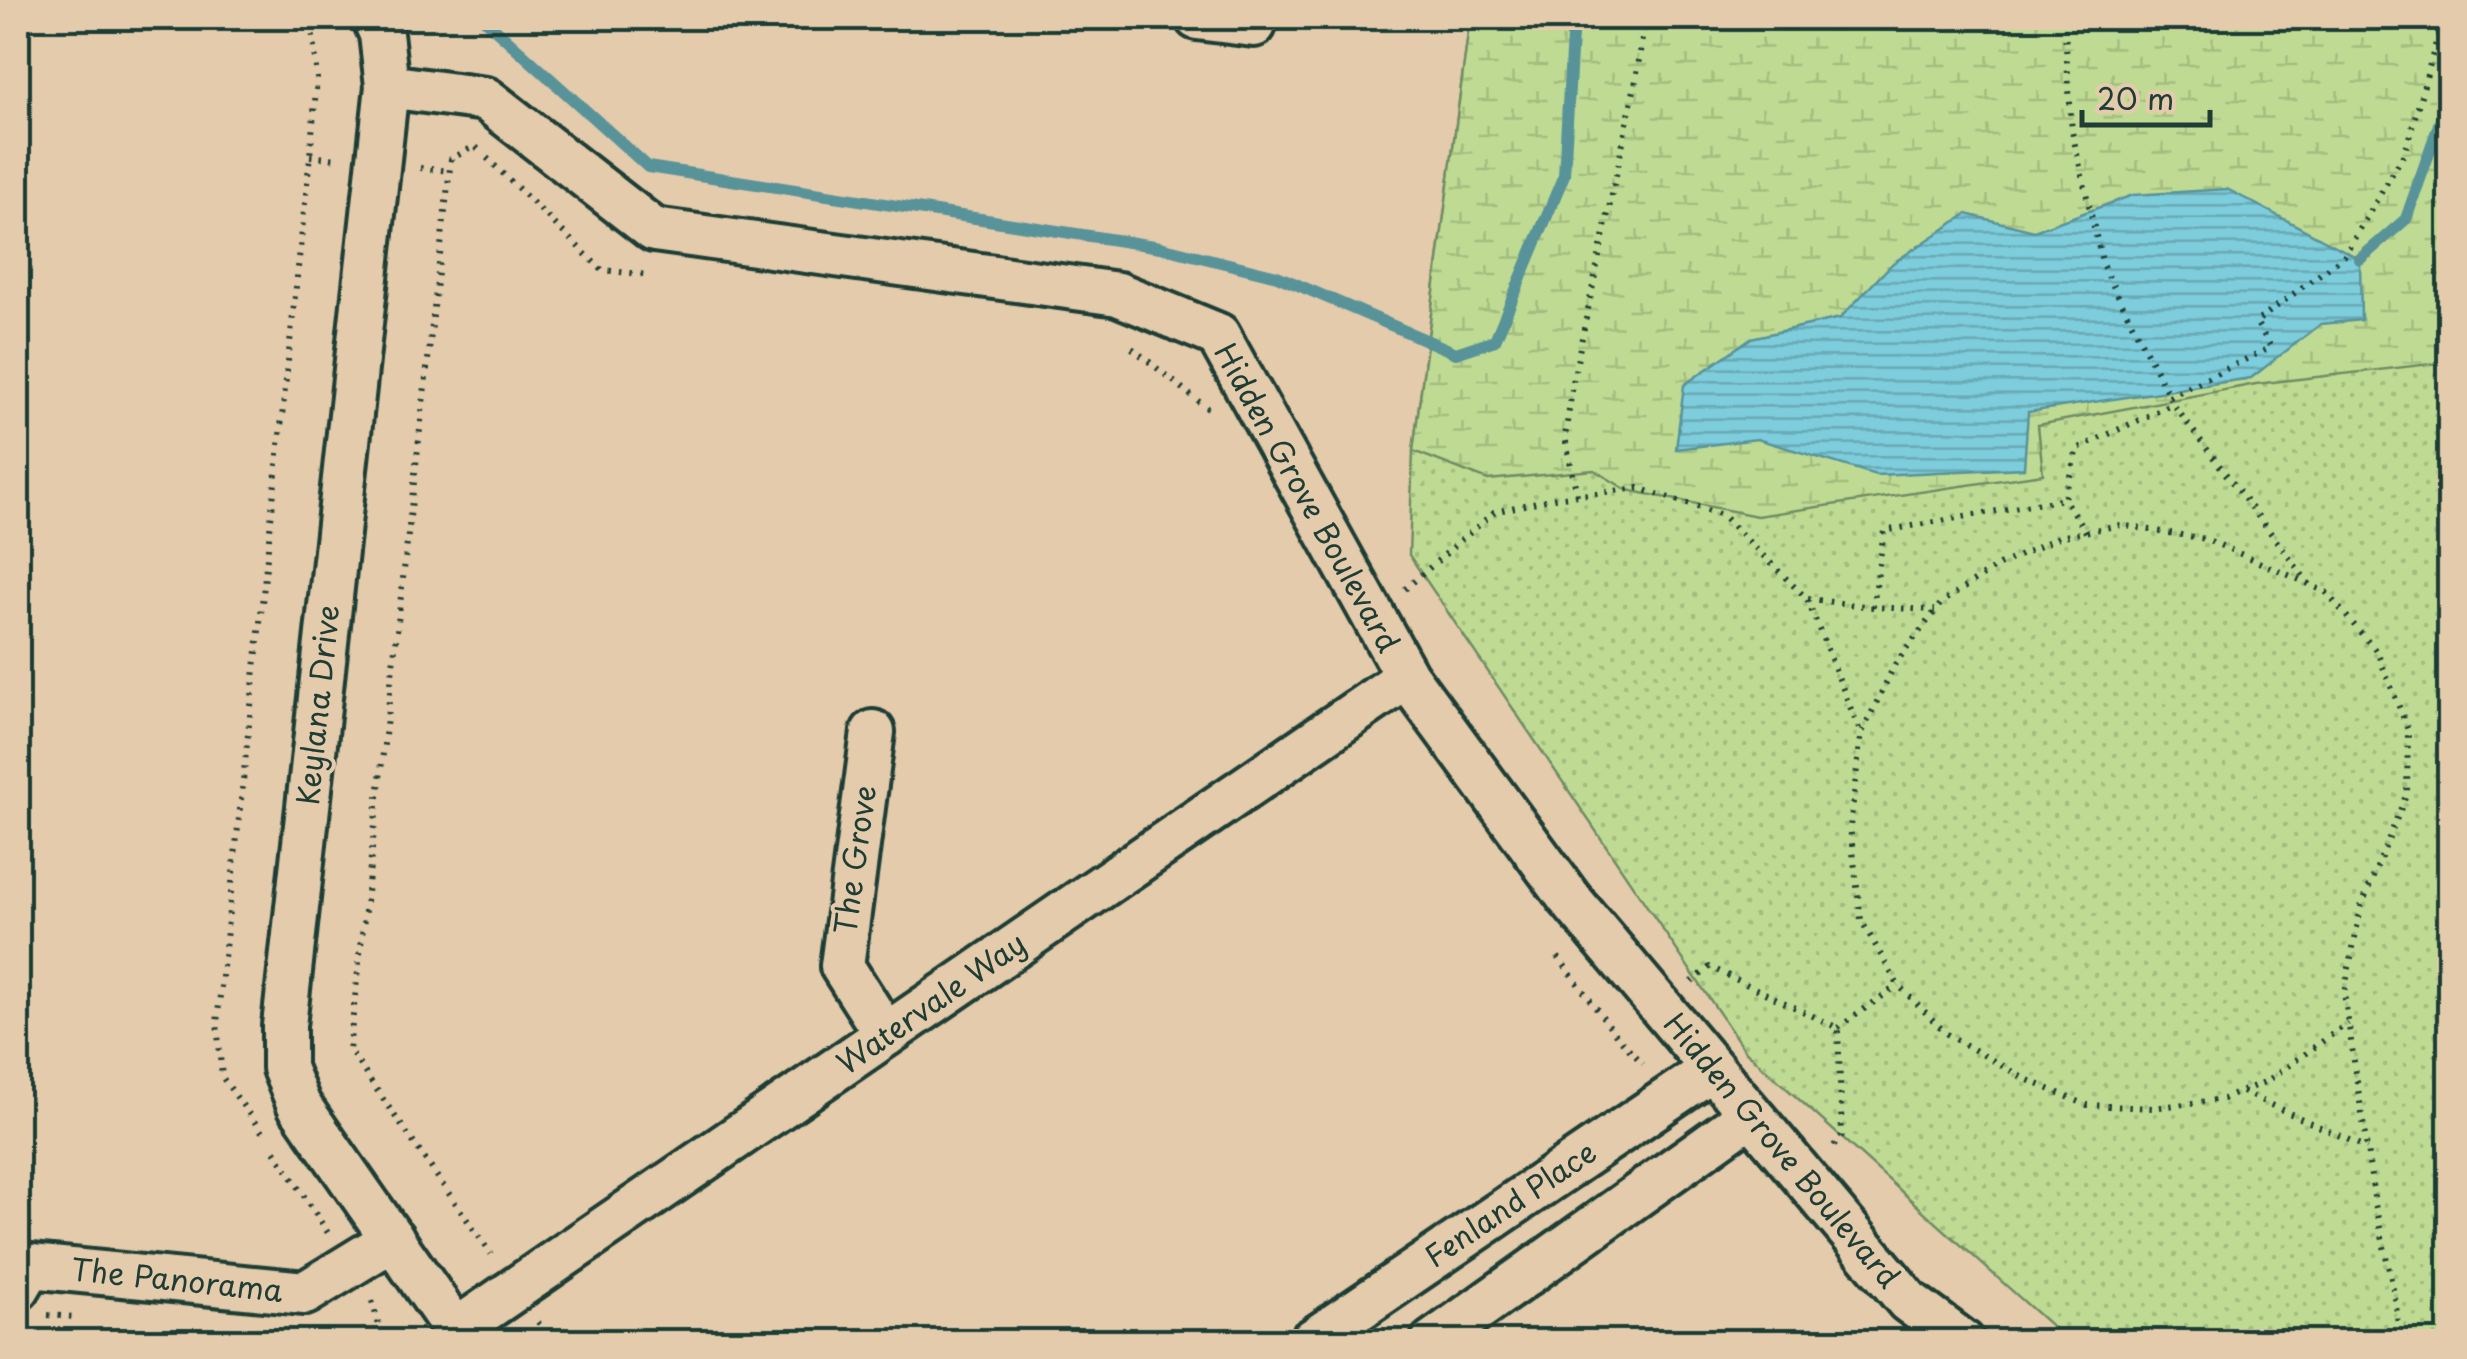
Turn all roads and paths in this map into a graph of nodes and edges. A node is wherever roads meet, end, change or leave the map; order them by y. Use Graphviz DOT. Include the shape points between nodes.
graph roads {
  1 [pos="374,18"];
  2 [pos="1197,18"];
  3 [pos="1255,18"];
  4 [pos="1646,18"];
  5 [pos="2064,18"];
  6 [pos="2443,18"];
  7 [pos="387,86"];
  8 [pos="661,277"];
  9 [pos="1126,343"];
  10 [pos="2171,400"];
  11 [pos="1219,418"];
  12 [pos="1577,495"];
  13 [pos="2064,498"];
  14 [pos="2086,532"];
  15 [pos="2310,585"];
  16 [pos="1808,598"];
  17 [pos="1873,607"];
  18 [pos="1936,610"];
  19 [pos="1375,619"];
  20 [pos="1407,677"];
  21 [pos="873,732"];
  22 [pos="1861,736"];
  23 [pos="1558,956"];
  24 [pos="1898,986"];
  25 [pos="1660,1008"];
  26 [pos="2348,1023"];
  27 [pos="1838,1028"];
  28 [pos="886,1035"];
  29 [pos="1712,1068"];
  30 [pos="2241,1092"];
  31 [pos="1672,1096"];
  32 [pos="1750,1116"];
  33 [pos="2366,1148"];
  34 [pos="1805,1181"];
  35 [pos="393,1239"];
  36 [pos="18,1288"];
  37 [pos="516,1291"];
  38 [pos="460,1336"];
  39 [pos="552,1342"];
  40 [pos="1310,1342"];
  41 [pos="1432,1342"];
  42 [pos="1963,1342"];
  43 [pos="2399,1342"];
  1 -- 7 [label="street, Keylana Drive"];
  2 -- 3 [label="street" via="1254,25"];
  4 -- 12 [label="path" via="1574,376 1566,437"];
  5 -- 10 [label="path" via="2072,132 2103,266"];
  6 -- 10 [label="path" via="2406,152 2344,256 2256,322 2270,346"];
  7 -- 19 [label="street, Hidden Grove Boulevard" via="486,99 654,230 1118,294 1218,335"];
  7 -- 35 [label="street, Keylana Drive" via="284,1068 299,1105"];
  8 -- 37 [label="path" via="602,270 475,146 451,159 349,1050"];
  9 -- 11 [label="path"];
  10 -- 13 [label="path" via="2077,449"];
  10 -- 15 [label="path"];
  12 -- 16 [label="path" via="1640,488 1722,515"];
  12 -- 19 [label="path" via="1494,512"];
  13 -- 14 [label="path"];
  13 -- 17 [label="path" via="1884,531"];
  14 -- 15 [label="path" via="2120,525 2206,538"];
  14 -- 18 [label="path" via="1999,565"];
  15 -- 26 [label="path" via="2326,592 2376,652 2408,729 2408,793 2361,907 2344,993"];
  16 -- 17 [label="path"];
  16 -- 22 [label="path"];
  17 -- 18 [label="path"];
  18 -- 22 [label="path" via="1894,664"];
  19 -- 20 [label="street, Hidden Grove Boulevard"];
  20 -- 25 [label="street, Hidden Grove Boulevard" via="1569,898"];
  20 -- 28 [label="street, Watervale Way"];
  21 -- 28 [label="street, The Grove" via="842,966"];
  22 -- 24 [label="path" via="1850,827 1862,920"];
  23 -- 31 [label="path" via="1616,1036"];
  24 -- 27 [label="path"];
  24 -- 30 [label="path" via="1947,1034 2022,1078 2087,1105 2153,1108"];
  25 -- 27 [label="path" via="1710,967"];
  25 -- 29 [label="street, Hidden Grove Boulevard"];
  26 -- 30 [label="path"];
  26 -- 33 [label="path"];
  27 -- 34 [label="path" via="1842,1136"];
  28 -- 37 [label="street, Watervale Way"];
  29 -- 31 [label="street, Fenland Place"];
  29 -- 32 [label="street, Hidden Grove Boulevard"];
  30 -- 33 [label="path"];
  31 -- 40 [label="street, Fenland Place"];
  32 -- 34 [label="street, Hidden Grove Boulevard"];
  32 -- 41 [label="street"];
  33 -- 43 [label="path"];
  34 -- 42 [label="street, Hidden Grove Boulevard" via="1908,1301"];
  35 -- 36 [label="street, The Panorama" via="305,1293 31,1266"];
  35 -- 38 [label="street, Keylana Drive"];
  37 -- 38 [label="street, Watervale Way"];
  37 -- 39 [label="path"];
}
